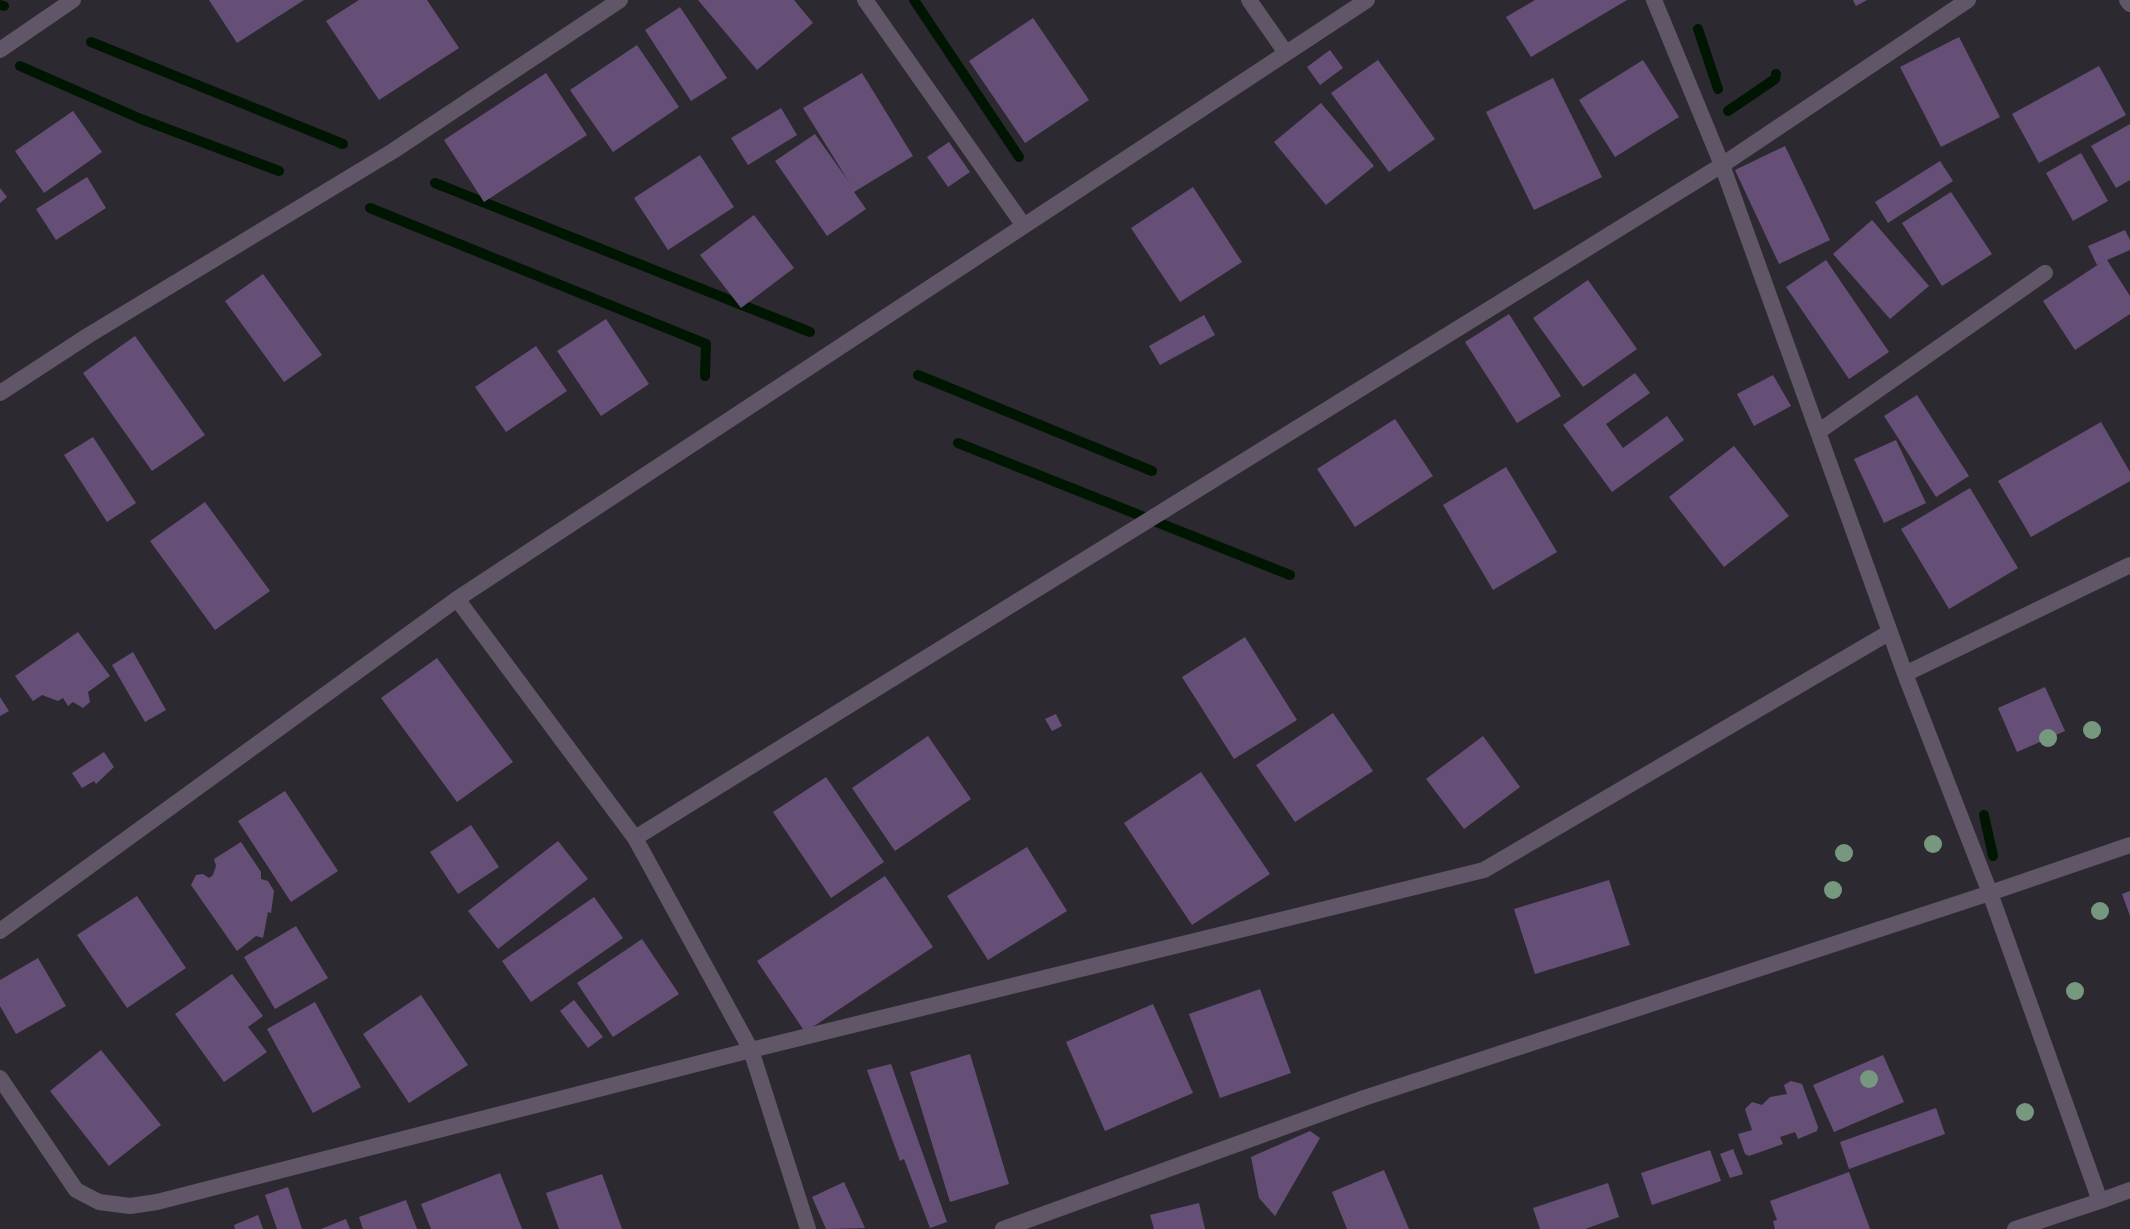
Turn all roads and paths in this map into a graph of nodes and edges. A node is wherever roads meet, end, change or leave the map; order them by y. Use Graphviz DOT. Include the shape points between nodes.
graph roads {
  1 [pos="73,0"];
  2 [pos="620,0"];
  3 [pos="865,0"];
  4 [pos="1249,0"];
  5 [pos="1367,0"];
  6 [pos="1654,0"];
  7 [pos="1968,0"];
  8 [pos="2127,0"];
  9 [pos="2130,4"];
  10 [pos="0,50"];
  11 [pos="1286,53"];
  12 [pos="1722,165"];
  13 [pos="1024,226"];
  14 [pos="2044,273"];
  15 [pos="0,393"];
  16 [pos="1818,432"];
  17 [pos="2130,565"];
  18 [pos="457,599"];
  19 [pos="1890,632"];
  20 [pos="1905,674"];
  21 [pos="635,838"];
  22 [pos="2130,845"];
  23 [pos="1990,893"];
  24 [pos="0,931"];
  25 [pos="751,1050"];
  26 [pos="0,1078"];
  27 [pos="2130,1190"];
  28 [pos="2100,1201"];
  29 [pos="808,1229"];
  30 [pos="1003,1229"];
  31 [pos="2015,1229"];
  1 -- 10 [label="street"];
  2 -- 15 [label="street" via="393,152"];
  3 -- 13 [label="street"];
  4 -- 11 [label="street"];
  5 -- 11 [label="street"];
  6 -- 12 [label="street"];
  7 -- 12 [label="street"];
  8 -- 9 [label="street"];
  11 -- 13 [label="street"];
  12 -- 16 [label="street"];
  12 -- 21 [label="street"];
  13 -- 18 [label="street"];
  14 -- 16 [label="street"];
  16 -- 19 [label="street"];
  17 -- 20 [label="street"];
  18 -- 21 [label="street"];
  18 -- 24 [label="street"];
  19 -- 20 [label="street"];
  19 -- 25 [label="street" via="1484,870"];
  20 -- 23 [label="street"];
  21 -- 25 [label="street"];
  22 -- 23 [label="street"];
  23 -- 28 [label="street"];
  23 -- 30 [label="street" via="1364,1098"];
  25 -- 26 [label="street" via="130,1206 99,1202 76,1190"];
  25 -- 29 [label="street"];
  27 -- 28 [label="street"];
  28 -- 31 [label="street"];
}
